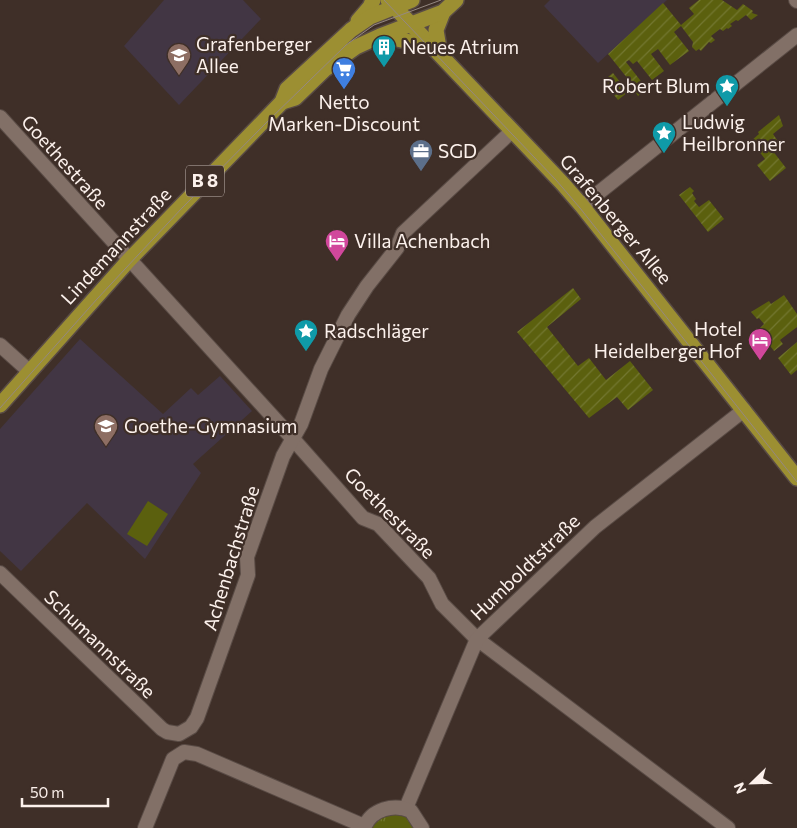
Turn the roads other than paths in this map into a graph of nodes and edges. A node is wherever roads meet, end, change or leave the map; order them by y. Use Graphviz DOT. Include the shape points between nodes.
graph roads {
  1 [pos="372,0"];
  2 [pos="412,0"];
  3 [pos="422,0"];
  4 [pos="456,0"];
  5 [pos="391,4"];
  6 [pos="443,12"];
  7 [pos="411,24"];
  8 [pos="351,30"];
  9 [pos="380,36"];
  10 [pos="797,36"];
  11 [pos="436,50"];
  12 [pos="282,102"];
  13 [pos="0,117"];
  14 [pos="512,131"];
  15 [pos="582,206"];
  16 [pos="129,260"];
  17 [pos="0,346"];
  18 [pos="29,371"];
  19 [pos="1,402"];
  20 [pos="744,410"];
  21 [pos="293,439"];
  22 [pos="797,478"];
  23 [pos="0,573"];
  24 [pos="477,639"];
  25 [pos="179,734"];
  26 [pos="406,808"];
  27 [pos="364,827"];
  28 [pos="144,828"];
  29 [pos="422,828"];
  30 [pos="728,828"];
  1 -- 8 [label="main road"];
  2 -- 5 [label="main road, B 8"];
  3 -- 7 [label="main road"];
  4 -- 6 [label="main road, B 8"];
  5 -- 7 [label="main road, Grafenberger Allee"];
  5 -- 8 [label="main road, Lindemannstraße / B 8"];
  5 -- 9 [label="main road" via="393,20"];
  6 -- 7 [label="main road, B 8"];
  6 -- 11 [label="main road" via="436,30"];
  7 -- 9 [label="main road, Lindemannstraße / B 8"];
  7 -- 11 [label="main road, Grafenberger Allee"];
  8 -- 12 [label="main road, Lindemannstraße / B 8" via="287,89"];
  9 -- 11 [label="main road" via="412,41"];
  9 -- 12 [label="main road, Lindemannstraße / B 8" via="347,52 295,98"];
  10 -- 15 [label="street"];
  11 -- 14 [label="main road, Grafenberger Allee"];
  12 -- 16 [label="main road, Lindemannstraße / B 8"];
  13 -- 16 [label="street, Goethestraße"];
  14 -- 15 [label="main road, Grafenberger Allee"];
  14 -- 21 [label="street, Achenbachstraße" via="403,233 397,248 366,286 337,336"];
  15 -- 20 [label="main road, Grafenberger Allee"];
  16 -- 18 [label="main road, Lindemannstraße / B 8"];
  16 -- 21 [label="street, Goethestraße"];
  17 -- 18 [label="street"];
  18 -- 19 [label="main road, Lindemannstraße / B 8"];
  20 -- 22 [label="main road, Grafenberger Allee"];
  20 -- 24 [label="street, Humboldtstraße" via="574,544"];
  21 -- 24 [label="street, Goethestraße" via="363,518 378,524 429,578 442,604"];
  21 -- 25 [label="street, Achenbachstraße" via="246,557 248,575 197,718 191,727"];
  23 -- 25 [label="street, Schumannstraße" via="152,720 167,732"];
  24 -- 26 [label="street, Humboldtstraße"];
  24 -- 30 [label="street, Goethestraße"];
  26 -- 27 [label="street" via="395,806 383,810 369,818"];
  26 -- 29 [label="street" via="415,814"];
  27 -- 28 [label="street" via="197,754 184,752 173,759"];
}
